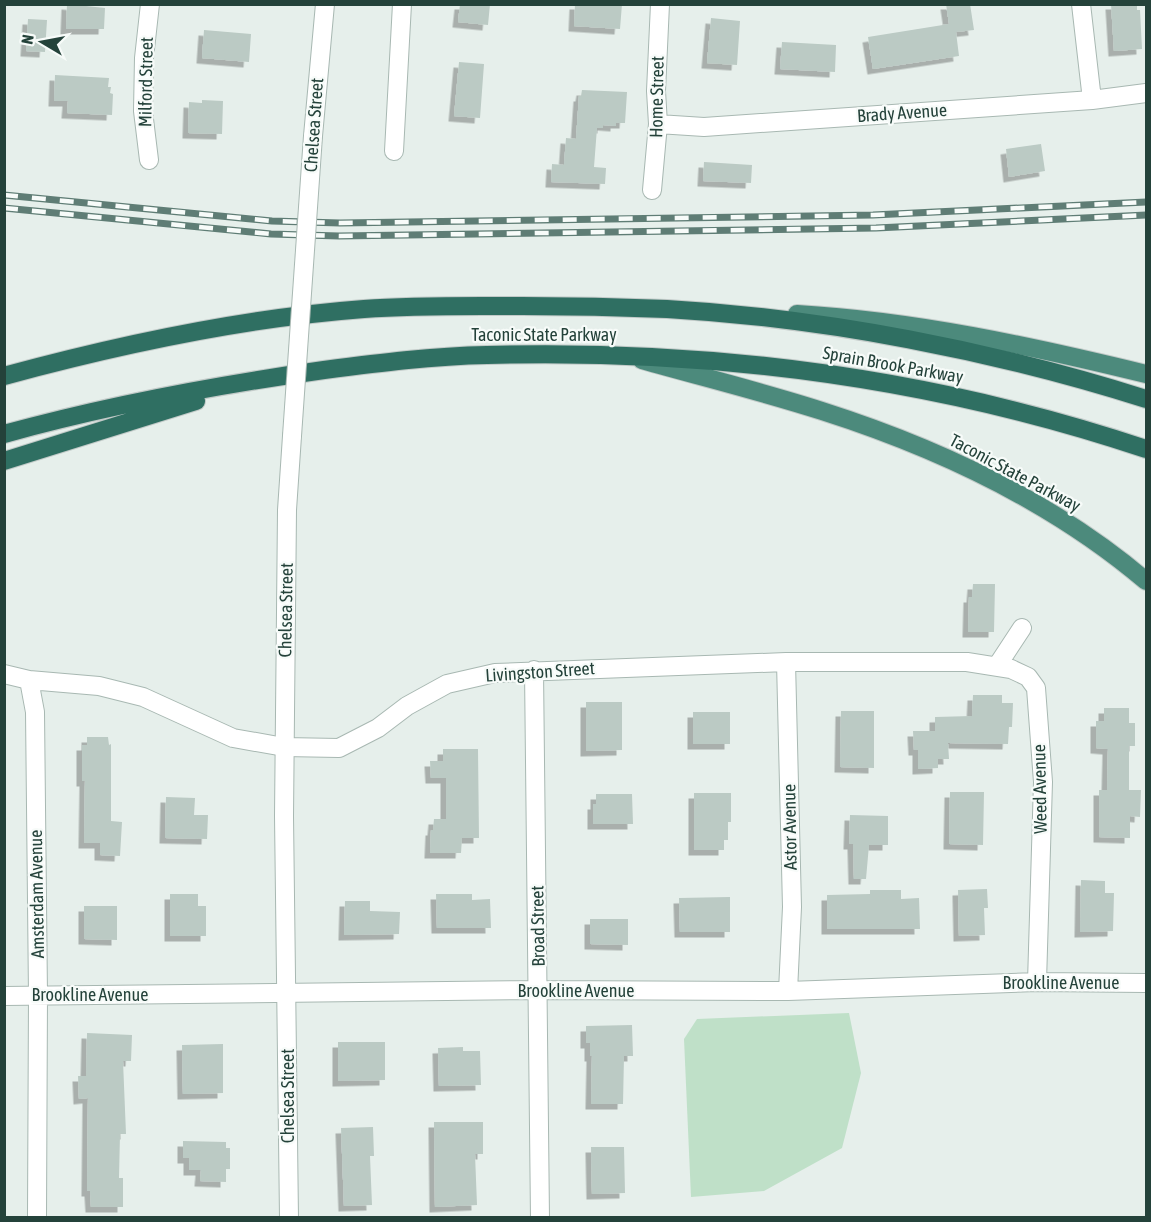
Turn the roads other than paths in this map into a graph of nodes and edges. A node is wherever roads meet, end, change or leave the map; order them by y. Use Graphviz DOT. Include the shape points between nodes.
graph roads {
  1 [pos="150,4"];
  2 [pos="325,4"];
  3 [pos="402,4"];
  4 [pos="660,4"];
  5 [pos="1081,4"];
  6 [pos="1146,93"];
  7 [pos="1092,100"];
  8 [pos="658,124"];
  9 [pos="394,151"];
  10 [pos="149,159"];
  11 [pos="652,190"];
  12 [pos="666,309"];
  13 [pos="626,356"];
  14 [pos="33,368"];
  15 [pos="4,369"];
  16 [pos="1146,374"];
  17 [pos="4,376"];
  18 [pos="269,377"];
  19 [pos="1146,399"];
  20 [pos="4,434"];
  21 [pos="1146,449"];
  22 [pos="4,461"];
  23 [pos="1146,581"];
  24 [pos="1022,628"];
  25 [pos="786,663"];
  26 [pos="997,666"];
  27 [pos="534,670"];
  28 [pos="4,674"];
  29 [pos="29,680"];
  30 [pos="284,747"];
  31 [pos="1037,982"];
  32 [pos="1146,983"];
  33 [pos="538,990"];
  34 [pos="788,991"];
  35 [pos="287,994"];
  36 [pos="4,996"];
  37 [pos="38,996"];
  38 [pos="37,1218"];
  39 [pos="289,1218"];
  40 [pos="540,1218"];
  1 -- 10 [label="street, Milford Street" via="142,111"];
  2 -- 30 [label="street, Chelsea Street, bridge" via="287,510"];
  3 -- 9 [label="street"];
  4 -- 8 [label="street, Home Street"];
  5 -- 7 [label="street"];
  6 -- 7 [label="street, Brady Avenue"];
  7 -- 8 [label="street, Brady Avenue" via="704,127"];
  8 -- 11 [label="street, Home Street"];
  12 -- 14 [label="highway, Taconic State Parkway" via="367,309 221,328"];
  12 -- 16 [label="highway, Taconic State Parkway" via="833,316 915,326"];
  12 -- 19 [label="highway, Sprain Brook Parkway" via="908,340 1026,366"];
  13 -- 18 [label="highway, Taconic State Parkway" via="434,358"];
  13 -- 21 [label="highway, Sprain Brook Parkway" via="738,363 888,383 1034,416"];
  13 -- 23 [label="highway, Taconic State Parkway" via="819,410 927,450 1036,505"];
  14 -- 15 [label="highway"];
  14 -- 17 [label="highway, Taconic State Parkway"];
  18 -- 20 [label="highway, Taconic State Parkway" via="101,410"];
  18 -- 22 [label="highway"];
  24 -- 26 [label="street"];
  25 -- 26 [label="street, Livingston Street" via="968,662"];
  25 -- 27 [label="street, Livingston Street"];
  25 -- 34 [label="street, Astor Avenue" via="792,907"];
  26 -- 31 [label="street, Weed Avenue" via="1028,677 1036,688 1043,782"];
  27 -- 30 [label="street, Livingston Street" via="495,673 447,684 339,748"];
  27 -- 33 [label="street, Broad Street"];
  28 -- 29 [label="street, Livingston Street"];
  29 -- 30 [label="street, Livingston Street" via="99,686 143,697 232,738"];
  29 -- 37 [label="street, Amsterdam Avenue" via="35,712"];
  30 -- 35 [label="street, Chelsea Street"];
  31 -- 32 [label="street, Brookline Avenue"];
  31 -- 34 [label="street, Brookline Avenue"];
  33 -- 34 [label="street, Brookline Avenue"];
  33 -- 35 [label="street, Brookline Avenue"];
  33 -- 40 [label="street, Broad Street"];
  35 -- 37 [label="street, Brookline Avenue"];
  35 -- 39 [label="street, Chelsea Street"];
  36 -- 37 [label="street, Brookline Avenue"];
  37 -- 38 [label="street, Amsterdam Avenue"];
}
